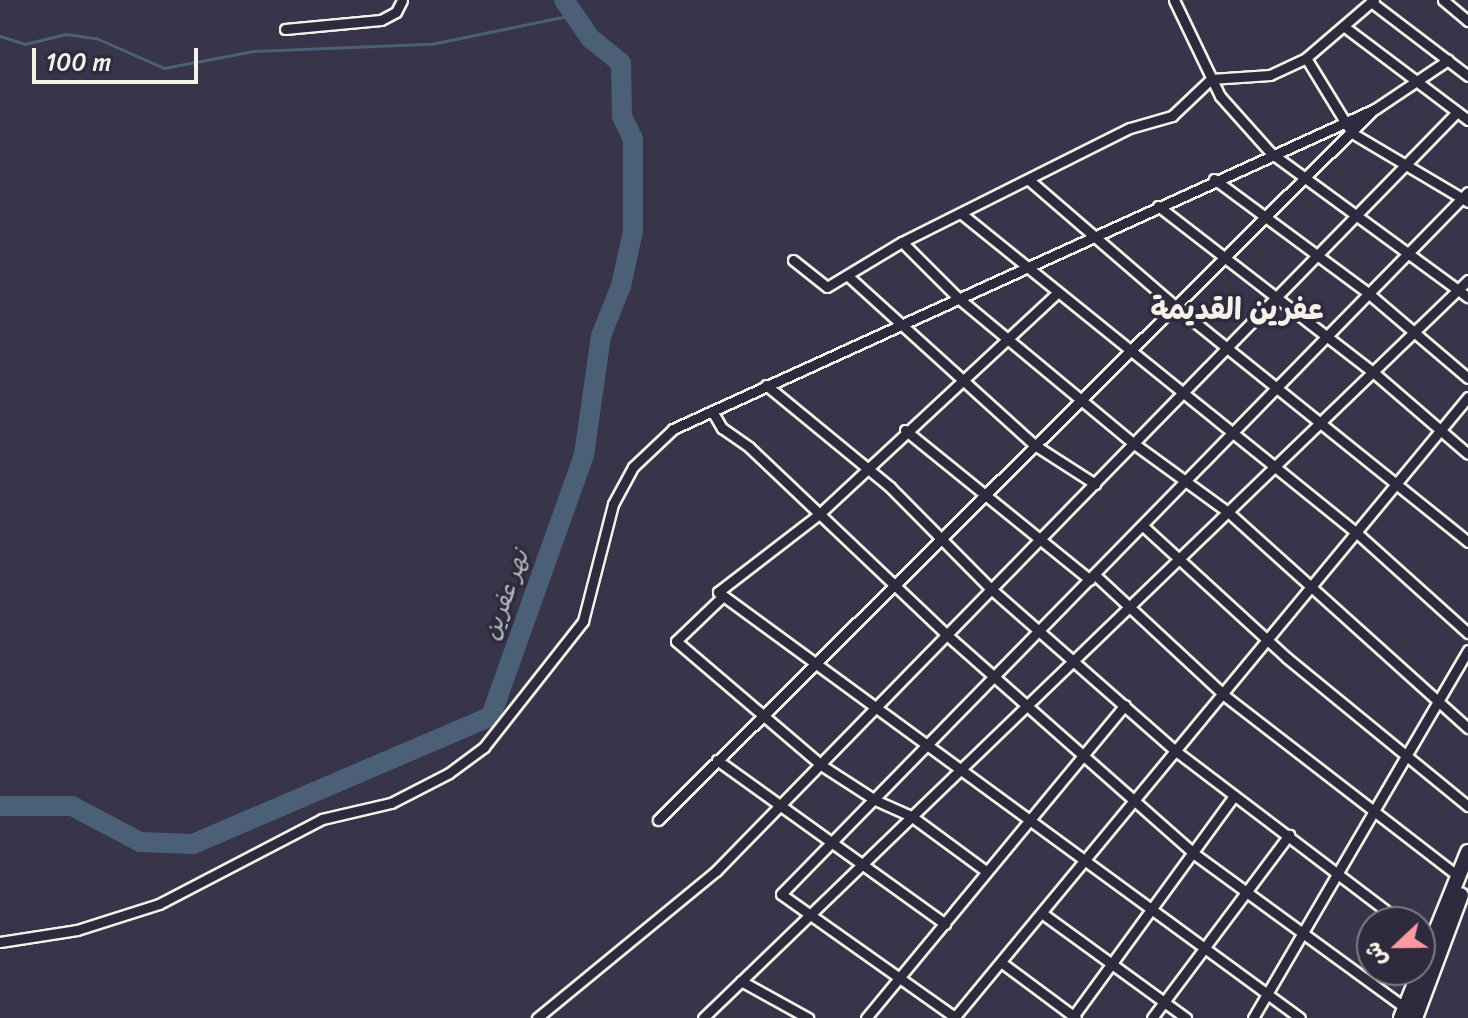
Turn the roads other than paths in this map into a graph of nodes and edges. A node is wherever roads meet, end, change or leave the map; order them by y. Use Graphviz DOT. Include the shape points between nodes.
graph roads {
  1 [pos="402,0"];
  2 [pos="1174,0"];
  3 [pos="1443,0"];
  4 [pos="1373,1"];
  5 [pos="1468,21"];
  6 [pos="1346,28"];
  7 [pos="285,29"];
  8 [pos="1306,58"];
  9 [pos="1448,60"];
  10 [pos="1468,76"];
  11 [pos="1211,79"];
  12 [pos="1418,82"];
  13 [pos="1375,109"];
  14 [pos="1457,112"];
  15 [pos="1468,120"];
  16 [pos="1343,121"];
  17 [pos="1352,133"];
  18 [pos="1271,153"];
  19 [pos="1408,165"];
  20 [pos="1214,179"];
  21 [pos="1308,179"];
  22 [pos="1029,180"];
  23 [pos="1466,197"];
  24 [pos="1158,206"];
  25 [pos="963,215"];
  26 [pos="1359,215"];
  27 [pos="1265,220"];
  28 [pos="1090,234"];
  29 [pos="902,242"];
  30 [pos="1408,254"];
  31 [pos="1314,258"];
  32 [pos="793,260"];
  33 [pos="1224,261"];
  34 [pos="1022,266"];
  35 [pos="848,276"];
  36 [pos="1468,280"];
  37 [pos="1458,290"];
  38 [pos="1368,293"];
  39 [pos="1056,294"];
  40 [pos="957,297"];
  41 [pos="1468,297"];
  42 [pos="1274,299"];
  43 [pos="1176,307"];
  44 [pos="897,324"];
  45 [pos="1414,331"];
  46 [pos="1328,337"];
  47 [pos="1012,338"];
  48 [pos="1227,346"];
  49 [pos="1126,351"];
  50 [pos="1373,372"];
  51 [pos="1468,378"];
  52 [pos="960,382"];
  53 [pos="766,385"];
  54 [pos="1280,386"];
  55 [pos="1182,394"];
  56 [pos="1079,397"];
  57 [pos="1468,397"];
  58 [pos="712,411"];
  59 [pos="1322,422"];
  60 [pos="905,430"];
  61 [pos="1441,431"];
  62 [pos="1234,432"];
  63 [pos="1133,443"];
  64 [pos="1033,444"];
  65 [pos="1468,454"];
  66 [pos="865,467"];
  67 [pos="1275,467"];
  68 [pos="1185,479"];
  69 [pos="1095,484"];
  70 [pos="1395,486"];
  71 [pos="984,494"];
  72 [pos="1228,512"];
  73 [pos="818,515"];
  74 [pos="1143,526"];
  75 [pos="1358,534"];
  76 [pos="940,538"];
  77 [pos="1038,539"];
  78 [pos="1468,542"];
  79 [pos="1181,556"];
  80 [pos="1092,578"];
  81 [pos="894,583"];
  82 [pos="990,588"];
  83 [pos="1311,590"];
  84 [pos="723,596"];
  85 [pos="1131,606"];
  86 [pos="1041,630"];
  87 [pos="1468,633"];
  88 [pos="947,635"];
  89 [pos="1269,639"];
  90 [pos="1468,650"];
  91 [pos="1076,659"];
  92 [pos="814,663"];
  93 [pos="996,677"];
  94 [pos="1225,696"];
  95 [pos="1437,701"];
  96 [pos="1026,704"];
  97 [pos="1125,705"];
  98 [pos="876,707"];
  99 [pos="764,714"];
  100 [pos="1468,728"];
  101 [pos="927,747"];
  102 [pos="1177,752"];
  103 [pos="1083,753"];
  104 [pos="1405,756"];
  105 [pos="717,760"];
  106 [pos="821,765"];
  107 [pos="961,769"];
  108 [pos="1234,796"];
  109 [pos="875,800"];
  110 [pos="1136,803"];
  111 [pos="780,805"];
  112 [pos="1468,806"];
  113 [pos="1374,812"];
  114 [pos="911,816"];
  115 [pos="1030,816"];
  116 [pos="658,820"];
  117 [pos="1289,835"];
  118 [pos="832,843"];
  119 [pos="1468,852"];
  120 [pos="1193,853"];
  121 [pos="1087,860"];
  122 [pos="862,864"];
  123 [pos="986,871"];
  124 [pos="1339,871"];
  125 [pos="1463,876"];
  126 [pos="1251,891"];
  127 [pos="1382,906"];
  128 [pos="1154,908"];
  129 [pos="1043,914"];
  130 [pos="810,915"];
  131 [pos="1436,923"];
  132 [pos="945,924"];
  133 [pos="1301,933"];
  134 [pos="0,942"];
  135 [pos="1205,949"];
  136 [pos="1002,963"];
  137 [pos="1112,968"];
  138 [pos="899,978"];
  139 [pos="741,981"];
  140 [pos="1411,986"];
  141 [pos="1267,994"];
  142 [pos="1163,1003"];
  143 [pos="1403,1012"];
  144 [pos="1074,1017"];
  145 [pos="537,1018"];
  146 [pos="703,1018"];
  147 [pos="808,1018"];
  148 [pos="866,1018"];
  149 [pos="955,1018"];
  150 [pos="1152,1018"];
  151 [pos="1186,1018"];
  152 [pos="1253,1018"];
  153 [pos="1300,1018"];
  154 [pos="1415,1018"];
  1 -- 7 [label="street" via="396,12 381,20"];
  2 -- 11 [label="street"];
  3 -- 5 [label="street"];
  4 -- 6 [label="street"];
  4 -- 9 [label="street"];
  6 -- 8 [label="street"];
  6 -- 12 [label="street"];
  8 -- 11 [label="street" via="1270,75"];
  8 -- 16 [label="street"];
  9 -- 10 [label="street"];
  9 -- 12 [label="street"];
  11 -- 18 [label="street"];
  11 -- 22 [label="street" via="1172,116 1130,128"];
  12 -- 13 [label="street"];
  12 -- 14 [label="street"];
  13 -- 16 [label="street"];
  13 -- 17 [label="street"];
  14 -- 15 [label="street"];
  14 -- 19 [label="street"];
  16 -- 17 [label="street"];
  16 -- 18 [label="street"];
  17 -- 19 [label="street"];
  17 -- 21 [label="street"];
  18 -- 20 [label="street"];
  18 -- 21 [label="street"];
  19 -- 23 [label="street"];
  19 -- 26 [label="street"];
  20 -- 24 [label="street"];
  20 -- 27 [label="street"];
  21 -- 26 [label="street"];
  21 -- 27 [label="street"];
  22 -- 25 [label="street"];
  22 -- 28 [label="street"];
  23 -- 30 [label="street"];
  24 -- 28 [label="street"];
  24 -- 33 [label="street"];
  25 -- 29 [label="street"];
  25 -- 34 [label="street"];
  26 -- 30 [label="street"];
  26 -- 31 [label="street"];
  27 -- 31 [label="street"];
  27 -- 33 [label="street"];
  28 -- 34 [label="street"];
  28 -- 43 [label="street"];
  29 -- 35 [label="street"];
  29 -- 40 [label="street"];
  30 -- 37 [label="street"];
  30 -- 38 [label="street"];
  31 -- 38 [label="street"];
  31 -- 42 [label="street"];
  32 -- 35 [label="street" via="827,287"];
  33 -- 42 [label="street"];
  33 -- 43 [label="street"];
  34 -- 39 [label="street"];
  34 -- 40 [label="street"];
  35 -- 44 [label="street"];
  36 -- 37 [label="street"];
  37 -- 41 [label="street"];
  37 -- 45 [label="street"];
  38 -- 45 [label="street"];
  38 -- 46 [label="street"];
  39 -- 47 [label="street"];
  39 -- 49 [label="street"];
  40 -- 44 [label="street"];
  40 -- 47 [label="street"];
  42 -- 46 [label="street"];
  42 -- 48 [label="street"];
  43 -- 48 [label="street"];
  43 -- 49 [label="street"];
  44 -- 52 [label="street"];
  44 -- 53 [label="street"];
  45 -- 50 [label="street"];
  45 -- 51 [label="street"];
  46 -- 50 [label="street"];
  46 -- 54 [label="street"];
  47 -- 52 [label="street"];
  47 -- 56 [label="street"];
  48 -- 54 [label="street"];
  48 -- 55 [label="street"];
  49 -- 55 [label="street"];
  49 -- 56 [label="street"];
  50 -- 59 [label="street"];
  50 -- 61 [label="street"];
  52 -- 60 [label="street"];
  52 -- 64 [label="street"];
  53 -- 58 [label="street"];
  53 -- 66 [label="street"];
  54 -- 59 [label="street"];
  54 -- 62 [label="street"];
  55 -- 62 [label="street"];
  55 -- 63 [label="street"];
  56 -- 63 [label="street"];
  56 -- 64 [label="street"];
  57 -- 61 [label="street"];
  58 -- 73 [label="street" via="722,428 749,447"];
  58 -- 134 [label="street" via="673,429 633,467 613,504 583,621 484,747 461,765 391,803 322,819 286,835 159,904 77,930"];
  59 -- 67 [label="street"];
  59 -- 70 [label="street"];
  60 -- 66 [label="street"];
  60 -- 71 [label="street"];
  61 -- 65 [label="street"];
  61 -- 70 [label="street"];
  62 -- 67 [label="street"];
  62 -- 68 [label="street"];
  63 -- 68 [label="street"];
  63 -- 69 [label="street"];
  64 -- 69 [label="street"];
  64 -- 71 [label="street"];
  66 -- 73 [label="street"];
  66 -- 76 [label="street"];
  67 -- 72 [label="street"];
  67 -- 75 [label="street"];
  68 -- 72 [label="street"];
  68 -- 74 [label="street"];
  69 -- 77 [label="street"];
  70 -- 75 [label="street"];
  70 -- 78 [label="street"];
  71 -- 76 [label="street"];
  71 -- 77 [label="street"];
  72 -- 79 [label="street"];
  72 -- 83 [label="street"];
  73 -- 81 [label="street"];
  73 -- 84 [label="street" via="718,592"];
  74 -- 79 [label="street"];
  74 -- 80 [label="street"];
  75 -- 83 [label="street"];
  75 -- 87 [label="street"];
  76 -- 81 [label="street"];
  76 -- 82 [label="street"];
  77 -- 80 [label="street"];
  77 -- 82 [label="street"];
  79 -- 85 [label="street"];
  79 -- 89 [label="street"];
  80 -- 85 [label="street"];
  80 -- 86 [label="street"];
  81 -- 88 [label="street"];
  81 -- 92 [label="street"];
  82 -- 86 [label="street"];
  82 -- 88 [label="street"];
  83 -- 89 [label="street"];
  83 -- 95 [label="street"];
  84 -- 92 [label="street"];
  84 -- 99 [label="street" via="676,641"];
  85 -- 91 [label="street"];
  85 -- 94 [label="street"];
  86 -- 91 [label="street"];
  86 -- 93 [label="street"];
  88 -- 93 [label="street"];
  88 -- 98 [label="street"];
  89 -- 94 [label="street"];
  89 -- 104 [label="street"];
  90 -- 95 [label="street"];
  91 -- 96 [label="street"];
  91 -- 97 [label="street"];
  92 -- 98 [label="street"];
  92 -- 99 [label="street"];
  93 -- 96 [label="street"];
  93 -- 101 [label="street"];
  94 -- 102 [label="street"];
  94 -- 113 [label="street"];
  95 -- 100 [label="street"];
  95 -- 104 [label="street"];
  96 -- 103 [label="street"];
  96 -- 107 [label="street"];
  97 -- 102 [label="street"];
  97 -- 103 [label="street"];
  98 -- 101 [label="street"];
  98 -- 106 [label="street"];
  99 -- 105 [label="street"];
  99 -- 106 [label="street"];
  101 -- 107 [label="street"];
  101 -- 109 [label="street"];
  102 -- 108 [label="street"];
  102 -- 110 [label="street"];
  103 -- 110 [label="street"];
  103 -- 115 [label="street"];
  104 -- 112 [label="street"];
  104 -- 113 [label="street"];
  105 -- 111 [label="street"];
  105 -- 116 [label="street"];
  106 -- 109 [label="street"];
  106 -- 111 [label="street"];
  107 -- 114 [label="street"];
  107 -- 115 [label="street"];
  108 -- 117 [label="street"];
  108 -- 120 [label="street"];
  109 -- 114 [label="street"];
  109 -- 118 [label="street"];
  110 -- 120 [label="street"];
  110 -- 121 [label="street"];
  111 -- 118 [label="street"];
  111 -- 145 [label="street" via="716,871"];
  113 -- 124 [label="street"];
  113 -- 125 [label="street"];
  114 -- 122 [label="street"];
  114 -- 123 [label="street"];
  115 -- 121 [label="street"];
  115 -- 123 [label="street"];
  117 -- 124 [label="street"];
  117 -- 126 [label="street"];
  118 -- 122 [label="street"];
  118 -- 130 [label="street" via="781,894"];
  119 -- 125 [label="main road"];
  120 -- 126 [label="street"];
  120 -- 128 [label="street"];
  121 -- 128 [label="street"];
  121 -- 129 [label="street"];
  122 -- 130 [label="street"];
  122 -- 132 [label="street"];
  123 -- 132 [label="street"];
  124 -- 127 [label="street"];
  124 -- 133 [label="street"];
  125 -- 131 [label="main road"];
  125 -- 154 [label="main road"];
  126 -- 133 [label="street"];
  126 -- 135 [label="street"];
  128 -- 135 [label="street"];
  128 -- 137 [label="street"];
  129 -- 136 [label="street"];
  129 -- 137 [label="street"];
  130 -- 138 [label="street"];
  130 -- 139 [label="street"];
  132 -- 138 [label="street"];
  133 -- 141 [label="street"];
  133 -- 143 [label="street"];
  135 -- 141 [label="street"];
  135 -- 142 [label="street"];
  136 -- 144 [label="street"];
  136 -- 149 [label="street"];
  137 -- 142 [label="street"];
  137 -- 144 [label="street"];
  138 -- 148 [label="street"];
  138 -- 149 [label="street"];
  139 -- 146 [label="street"];
  139 -- 147 [label="street"];
  140 -- 143 [label="main road"];
  141 -- 152 [label="street"];
  141 -- 153 [label="street"];
  142 -- 150 [label="street"];
  142 -- 151 [label="street"];
}
